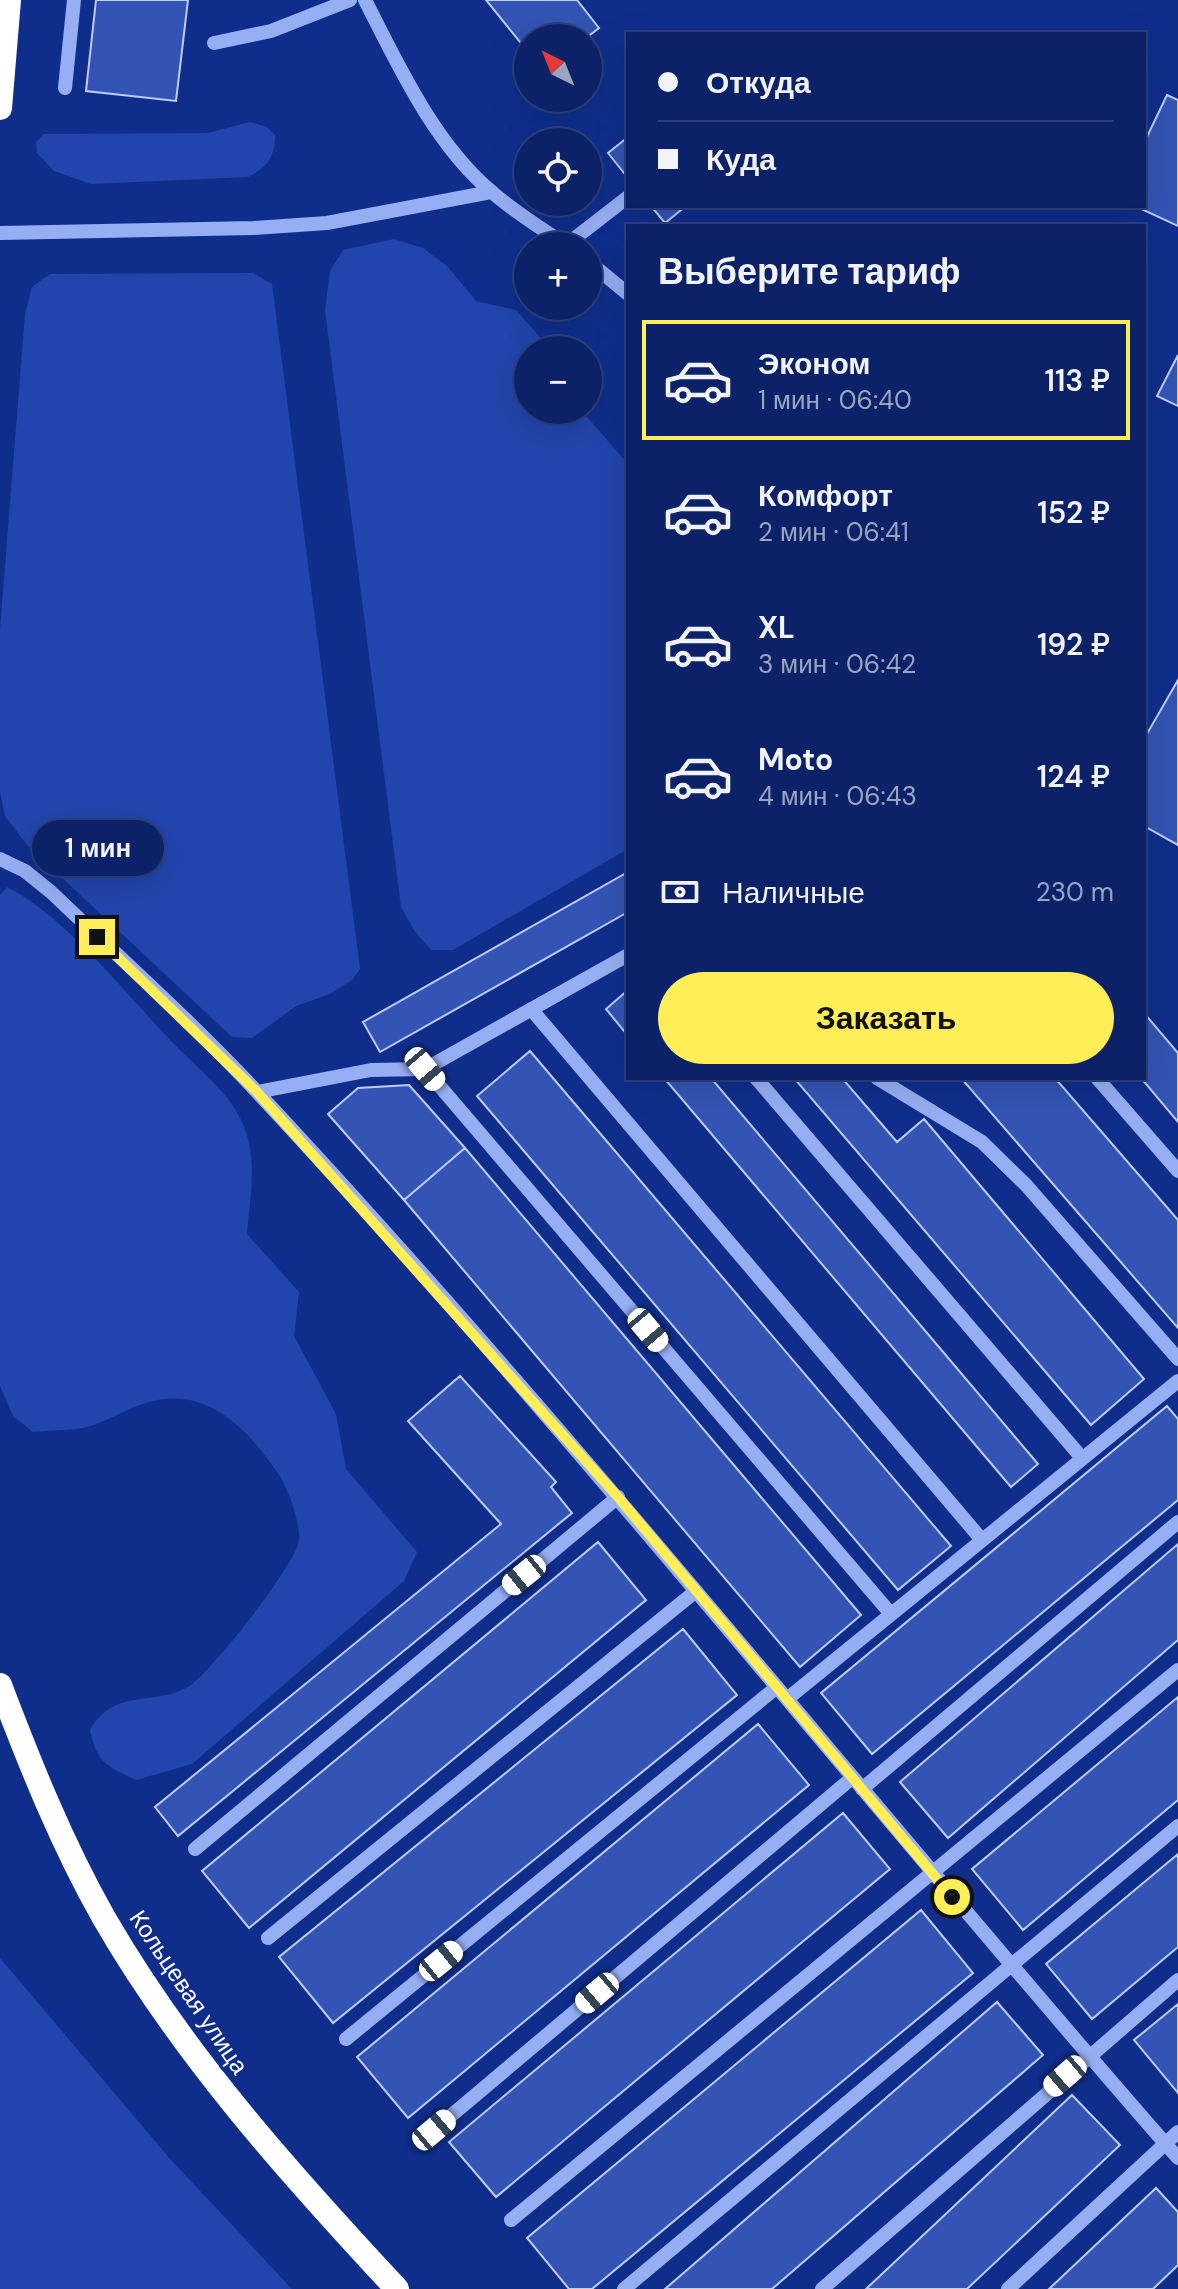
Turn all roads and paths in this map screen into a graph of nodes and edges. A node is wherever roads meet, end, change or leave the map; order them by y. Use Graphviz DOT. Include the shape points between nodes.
graph roads {
  1 [pos="9,0"];
  2 [pos="74,0"];
  3 [pos="350,0"];
  4 [pos="365,0"];
  5 [pos="214,43"];
  6 [pos="65,88"];
  7 [pos="0,108"];
  8 [pos="491,192"];
  9 [pos="626,199"];
  10 [pos="548,232"];
  11 [pos="584,232"];
  12 [pos="0,233"];
  13 [pos="602,273"];
  14 [pos="626,292"];
  15 [pos="0,859"];
  16 [pos="626,956"];
  17 [pos="531,1009"];
  18 [pos="425,1069"];
  19 [pos="758,1080"];
  20 [pos="880,1080"];
  21 [pos="1099,1080"];
  22 [pos="257,1092"];
  23 [pos="1178,1171"];
  24 [pos="1178,1359"];
  25 [pos="1178,1381"];
  26 [pos="1082,1458"];
  27 [pos="618,1497"];
  28 [pos="1178,1522"];
  29 [pos="982,1540"];
  30 [pos="696,1591"];
  31 [pos="891,1614"];
  32 [pos="1178,1670"];
  33 [pos="0,1685"];
  34 [pos="777,1687"];
  35 [pos="787,1699"];
  36 [pos="857,1783"];
  37 [pos="1178,1826"];
  38 [pos="195,1849"];
  39 [pos="933,1874"];
  40 [pos="268,1938"];
  41 [pos="1010,1965"];
  42 [pos="1178,1980"];
  43 [pos="346,2039"];
  44 [pos="1087,2056"];
  45 [pos="434,2130"];
  46 [pos="1178,2132"];
  47 [pos="1165,2143"];
  48 [pos="1178,2158"];
  49 [pos="511,2220"];
  50 [pos="397,2289"];
  51 [pos="624,2289"];
  52 [pos="822,2289"];
  53 [pos="1008,2289"];
  1 -- 7 [label="highway"];
  2 -- 6 [label="street"];
  3 -- 5 [label="street" via="271,31"];
  4 -- 8 [label="street" via="428,114 455,155"];
  8 -- 10 [label="street"];
  8 -- 12 [label="street" via="327,223"];
  9 -- 11 [label="street"];
  13 -- 14 [label="street"];
  15 -- 22 [label="street" via="51,892"];
  16 -- 17 [label="street"];
  17 -- 18 [label="street"];
  17 -- 29 [label="street"];
  18 -- 22 [label="street" via="371,1070"];
  18 -- 31 [label="street"];
  19 -- 26 [label="street"];
  20 -- 24 [label="street" via="982,1142"];
  21 -- 23 [label="street"];
  22 -- 27 [label="street"];
  25 -- 26 [label="street"];
  26 -- 29 [label="street"];
  27 -- 30 [label="street"];
  27 -- 38 [label="street"];
  28 -- 36 [label="street"];
  29 -- 31 [label="street"];
  30 -- 34 [label="street"];
  30 -- 40 [label="street"];
  31 -- 35 [label="street"];
  32 -- 39 [label="street"];
  33 -- 50 [label="highway, Кольцевая улица" via="66,1843 104,1917 163,2010 308,2194"];
  34 -- 35 [label="street"];
  34 -- 43 [label="street"];
  35 -- 36 [label="street"];
  36 -- 39 [label="street"];
  36 -- 45 [label="street"];
  37 -- 41 [label="street"];
  39 -- 41 [label="street"];
  39 -- 49 [label="street"];
  41 -- 44 [label="street"];
  41 -- 51 [label="street"];
  42 -- 44 [label="street"];
  44 -- 47 [label="street"];
  44 -- 52 [label="street"];
  46 -- 47 [label="street"];
  47 -- 48 [label="street"];
  47 -- 53 [label="street"];
}
